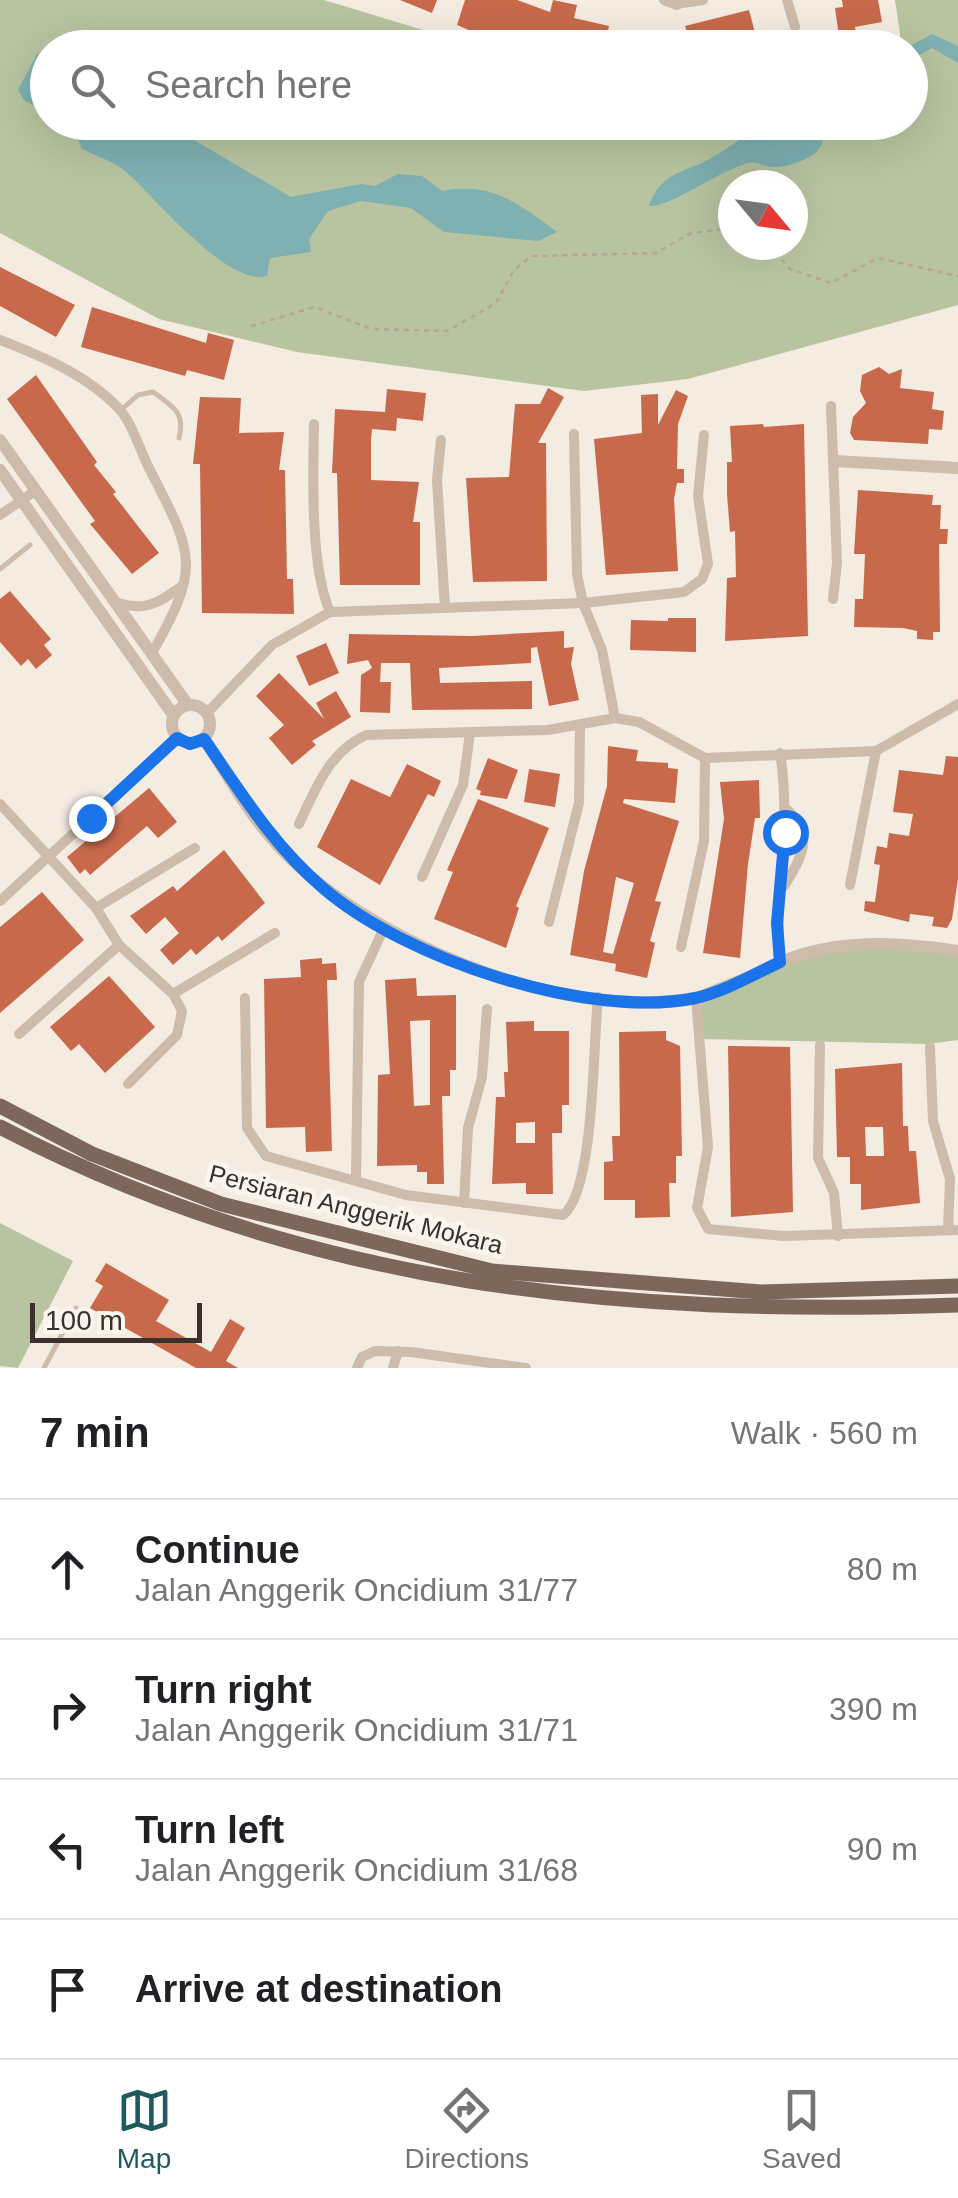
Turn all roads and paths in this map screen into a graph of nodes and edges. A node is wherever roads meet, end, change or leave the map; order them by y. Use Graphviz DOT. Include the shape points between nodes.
graph roads {
  1 [pos="664,0"];
  2 [pos="703,0"];
  3 [pos="786,0"];
  4 [pos="683,2"];
  5 [pos="795,27"];
  6 [pos="718,230"];
  7 [pos="782,260"];
  8 [pos="958,276"];
  9 [pos="251,326"];
  10 [pos="0,340"];
  11 [pos="831,406"];
  12 [pos="121,410"];
  13 [pos="314,424"];
  14 [pos="574,434"];
  15 [pos="704,435"];
  16 [pos="178,438"];
  17 [pos="0,440"];
  18 [pos="442,440"];
  19 [pos="836,461"];
  20 [pos="958,468"];
  21 [pos="0,470"];
  22 [pos="35,490"];
  23 [pos="22,500"];
  24 [pos="0,515"];
  25 [pos="30,545"];
  26 [pos="0,569"];
  27 [pos="183,586"];
  28 [pos="833,599"];
  29 [pos="115,602"];
  30 [pos="583,603"];
  31 [pos="445,608"];
  32 [pos="330,612"];
  33 [pos="152,653"];
  34 [pos="958,704"];
  35 [pos="188,705"];
  36 [pos="207,713"];
  37 [pos="174,716"];
  38 [pos="615,718"];
  39 [pos="580,726"];
  40 [pos="470,733"];
  41 [pos="177,738"];
  42 [pos="204,739"];
  43 [pos="876,750"];
  44 [pos="780,754"];
  45 [pos="705,758"];
  46 [pos="0,804"];
  47 [pos="785,808"];
  48 [pos="299,824"];
  49 [pos="195,848"];
  50 [pos="47,854"];
  51 [pos="422,876"];
  52 [pos="850,886"];
  53 [pos="780,892"];
  54 [pos="0,901"];
  55 [pos="96,908"];
  56 [pos="550,922"];
  57 [pos="384,928"];
  58 [pos="274,933"];
  59 [pos="120,945"];
  60 [pos="681,947"];
  61 [pos="958,951"];
  62 [pos="780,962"];
  63 [pos="172,994"];
  64 [pos="598,997"];
  65 [pos="245,998"];
  66 [pos="696,998"];
  67 [pos="487,1010"];
  68 [pos="19,1034"];
  69 [pos="820,1045"];
  70 [pos="930,1047"];
  71 [pos="128,1084"];
  72 [pos="0,1106"];
  73 [pos="0,1127"];
  74 [pos="356,1178"];
  75 [pos="464,1204"];
  76 [pos="953,1230"];
  77 [pos="838,1236"];
  78 [pos="958,1286"];
  79 [pos="958,1305"];
  80 [pos="76,1308"];
  81 [pos="398,1351"];
  82 [pos="359,1363"];
  83 [pos="496,1366"];
  84 [pos="44,1368"];
  85 [pos="393,1368"];
  86 [pos="526,1368"];
  1 -- 4 [label="street"];
  2 -- 4 [label="street"];
  3 -- 5 [label="street"];
  6 -- 9 [label="path" via="691,233 656,252 532,256 514,270 496,303 446,331 371,329 315,307"];
  7 -- 8 [label="path" via="830,283 878,258"];
  10 -- 12 [label="street" via="70,372"];
  11 -- 19 [label="street"];
  12 -- 16 [label="lane" via="153,392 179,411"];
  12 -- 27 [label="street" via="180,524"];
  13 -- 32 [label="street" via="318,557"];
  14 -- 30 [label="street" via="574,543"];
  15 -- 30 [label="street" via="698,496 708,564 702,579 684,592"];
  17 -- 22 [label="street"];
  18 -- 31 [label="street" via="437,480"];
  19 -- 20 [label="street"];
  19 -- 28 [label="street"];
  21 -- 23 [label="street"];
  22 -- 23 [label="street"];
  22 -- 29 [label="street"];
  23 -- 24 [label="street"];
  23 -- 37 [label="street"];
  25 -- 26 [label="lane"];
  27 -- 29 [label="street" via="154,606"];
  27 -- 33 [label="street"];
  29 -- 33 [label="street"];
  30 -- 31 [label="street"];
  30 -- 38 [label="street" via="602,650"];
  31 -- 32 [label="street"];
  32 -- 36 [label="street" via="272,645"];
  33 -- 35 [label="street"];
  34 -- 43 [label="street"];
  35 -- 36 [label="street"];
  35 -- 37 [label="street"];
  36 -- 42 [label="street"];
  37 -- 41 [label="street"];
  38 -- 39 [label="street"];
  38 -- 45 [label="street" via="639,722"];
  39 -- 40 [label="street"];
  39 -- 56 [label="street" via="578,803"];
  40 -- 48 [label="street" via="366,735 353,741 324,772"];
  40 -- 51 [label="street" via="462,785"];
  41 -- 42 [label="street" via="190,744"];
  41 -- 50 [label="street"];
  42 -- 57 [label="street" via="271,838 326,891"];
  43 -- 44 [label="street"];
  43 -- 52 [label="street"];
  44 -- 45 [label="street"];
  44 -- 47 [label="street"];
  45 -- 60 [label="street" via="704,841"];
  46 -- 50 [label="street"];
  47 -- 53 [label="street"];
  47 -- 53 [label="street" via="802,826 805,847"];
  49 -- 55 [label="street"];
  50 -- 54 [label="street"];
  50 -- 55 [label="street"];
  53 -- 62 [label="street"];
  55 -- 59 [label="street"];
  57 -- 64 [label="street" via="516,981"];
  57 -- 74 [label="street" via="358,982"];
  58 -- 63 [label="street"];
  59 -- 63 [label="street"];
  59 -- 68 [label="street"];
  61 -- 62 [label="street" via="885,941"];
  62 -- 66 [label="street"];
  63 -- 71 [label="street" via="182,1011 177,1034"];
  64 -- 66 [label="street"];
  64 -- 75 [label="street" via="590,1135 573,1206 562,1215"];
  65 -- 74 [label="street" via="246,1128 256,1148 302,1168"];
  66 -- 77 [label="street" via="707,1106 707,1162 697,1208 702,1224 716,1233"];
  67 -- 75 [label="street"];
  69 -- 77 [label="street" via="818,1158 834,1192"];
  70 -- 76 [label="street" via="933,1121 950,1179"];
  72 -- 78 [label="main road, Persiaran Anggerik Mokara" via="92,1154 221,1204 492,1271 762,1292"];
  73 -- 79 [label="main road, Persiaran Anggerik Mokara" via="216,1220 449,1280 625,1303"];
  74 -- 75 [label="street"];
  76 -- 77 [label="street"];
  80 -- 84 [label="lane"];
  81 -- 82 [label="street" via="375,1351"];
  81 -- 83 [label="street"];
  81 -- 85 [label="street"];
  83 -- 86 [label="street"];
}
